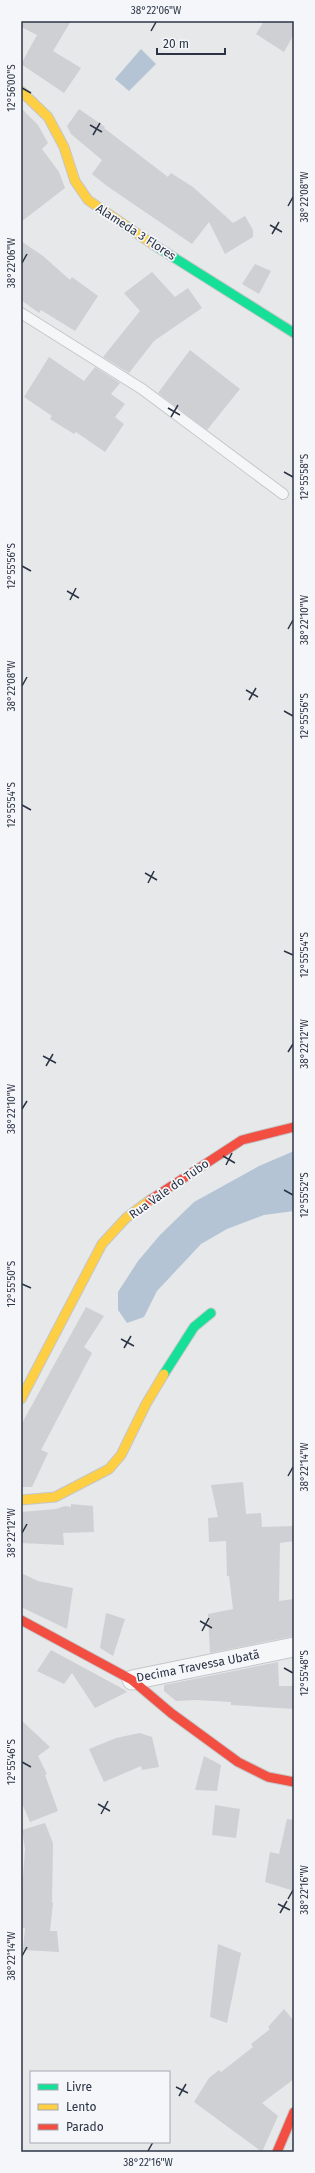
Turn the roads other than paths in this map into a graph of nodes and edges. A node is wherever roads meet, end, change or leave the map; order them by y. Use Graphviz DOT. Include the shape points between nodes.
graph roads {
  1 [pos="21,91"];
  2 [pos="21,313"];
  3 [pos="294,333"];
  4 [pos="283,494"];
  5 [pos="294,1127"];
  6 [pos="211,1313"];
  7 [pos="21,1398"];
  8 [pos="21,1500"];
  9 [pos="21,1620"];
  10 [pos="294,1647"];
  11 [pos="132,1680"];
  12 [pos="294,1782"];
  13 [pos="294,2112"];
  14 [pos="277,2152"];
  1 -- 3 [label="street, Alameda 3 Flores" via="48,117 64,147 75,181 88,200 133,232"];
  2 -- 4 [label="lane" via="142,389"];
  5 -- 7 [label="street, Rua Vale do Tubo" via="242,1140 167,1187 126,1218 102,1244"];
  6 -- 8 [label="street" via="194,1327 178,1350 146,1404 121,1455 109,1469 55,1497"];
  9 -- 11 [label="street, Decima Travessa Ubatã"];
  10 -- 11 [label="street, Decima Travessa Ubatã"];
  11 -- 12 [label="street" via="171,1713 238,1762 268,1777"];
  13 -- 14 [label="street"];
}
